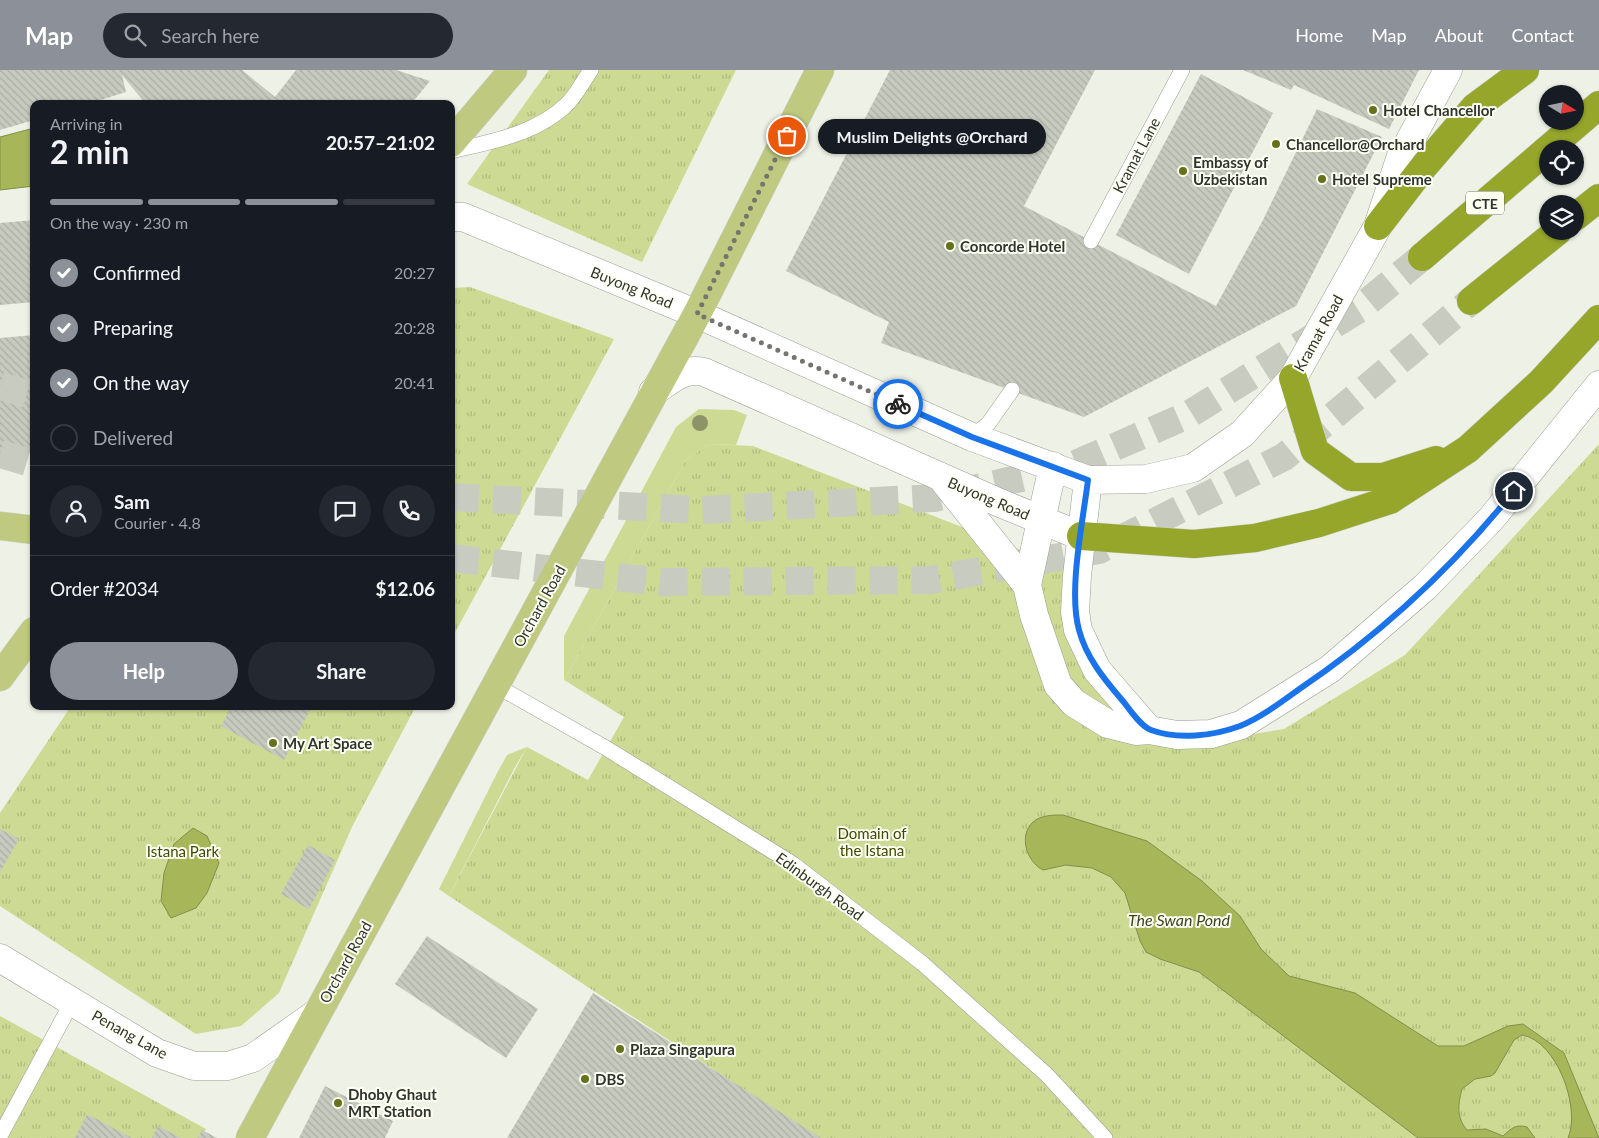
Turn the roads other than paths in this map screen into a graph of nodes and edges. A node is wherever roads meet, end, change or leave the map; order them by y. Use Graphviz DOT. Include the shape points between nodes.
graph roads {
  1 [pos="590,70"];
  2 [pos="820,70"];
  3 [pos="1182,70"];
  4 [pos="1448,70"];
  5 [pos="1525,70"];
  6 [pos="509,71"];
  7 [pos="1599,105"];
  8 [pos="455,138"];
  9 [pos="1558,140"];
  10 [pos="455,150"];
  11 [pos="1539,157"];
  12 [pos="1599,198"];
  13 [pos="1584,210"];
  14 [pos="455,217"];
  15 [pos="1378,226"];
  16 [pos="1091,240"];
  17 [pos="1547,240"];
  18 [pos="1422,257"];
  19 [pos="1471,302"];
  20 [pos="697,314"];
  21 [pos="1599,319"];
  22 [pos="1293,378"];
  23 [pos="1599,385"];
  24 [pos="1012,390"];
  25 [pos="653,392"];
  26 [pos="972,437"];
  27 [pos="1468,449"];
  28 [pos="1053,466"];
  29 [pos="940,477"];
  30 [pos="1088,480"];
  31 [pos="1040,519"];
  32 [pos="0,526"];
  33 [pos="30,530"];
  34 [pos="1081,536"];
  35 [pos="1027,585"];
  36 [pos="30,636"];
  37 [pos="0,677"];
  38 [pos="495,685"];
  39 [pos="1149,730"];
  40 [pos="0,958"];
  41 [pos="72,1002"];
  42 [pos="317,1013"];
  43 [pos="0,1136"];
  44 [pos="250,1138"];
  45 [pos="1105,1138"];
  1 -- 10 [label="lane" via="566,105 533,127 496,141"];
  2 -- 20 [label="main road, Orchard Road"];
  3 -- 16 [label="lane, Kramat Lane"];
  4 -- 15 [label="street, Kramat Road" via="1400,159"];
  5 -- 15 [label="highway" via="1475,107"];
  6 -- 8 [label="main road"];
  7 -- 9 [label="highway, CTE"];
  11 -- 18 [label="highway, CTE"];
  12 -- 13 [label="highway"];
  14 -- 20 [label="street, Buyong Road" via="463,217"];
  15 -- 22 [label="street, Kramat Road"];
  17 -- 19 [label="highway"];
  20 -- 25 [label="main road, Orchard Road"];
  20 -- 26 [label="street, Buyong Road"];
  21 -- 27 [label="highway" via="1541,382"];
  22 -- 27 [label="highway" via="1315,451 1351,476 1383,477"];
  22 -- 30 [label="street, Kramat Road" via="1242,434 1193,468 1146,479"];
  23 -- 39 [label="street" via="1491,518 1425,587 1330,669 1241,725 1211,734 1177,735"];
  24 -- 26 [label="lane" via="988,424"];
  25 -- 29 [label="street, Buyong Road" via="684,371 704,372"];
  25 -- 38 [label="main road, Orchard Road" via="561,568"];
  26 -- 28 [label="street, Buyong Road"];
  27 -- 34 [label="highway" via="1390,500 1319,523 1255,538 1194,544"];
  28 -- 30 [label="street, Buyong Road"];
  28 -- 31 [label="street"];
  29 -- 31 [label="street, Buyong Road"];
  29 -- 35 [label="street"];
  30 -- 34 [label="street"];
  31 -- 34 [label="street, Buyong Road"];
  31 -- 35 [label="street"];
  32 -- 33 [label="main road"];
  34 -- 39 [label="street" via="1075,612 1078,630 1097,670"];
  35 -- 39 [label="street" via="1058,686 1074,703 1108,724 1136,731"];
  36 -- 37 [label="main road"];
  38 -- 42 [label="main road, Orchard Road"];
  38 -- 45 [label="lane, Edinburgh Road" via="606,748 793,864 922,963 1047,1075"];
  40 -- 41 [label="street, Penang Lane"];
  41 -- 42 [label="street, Penang Lane" via="157,1053 194,1066 216,1068 253,1058"];
  41 -- 43 [label="lane"];
  42 -- 44 [label="main road, Orchard Road"];
}
